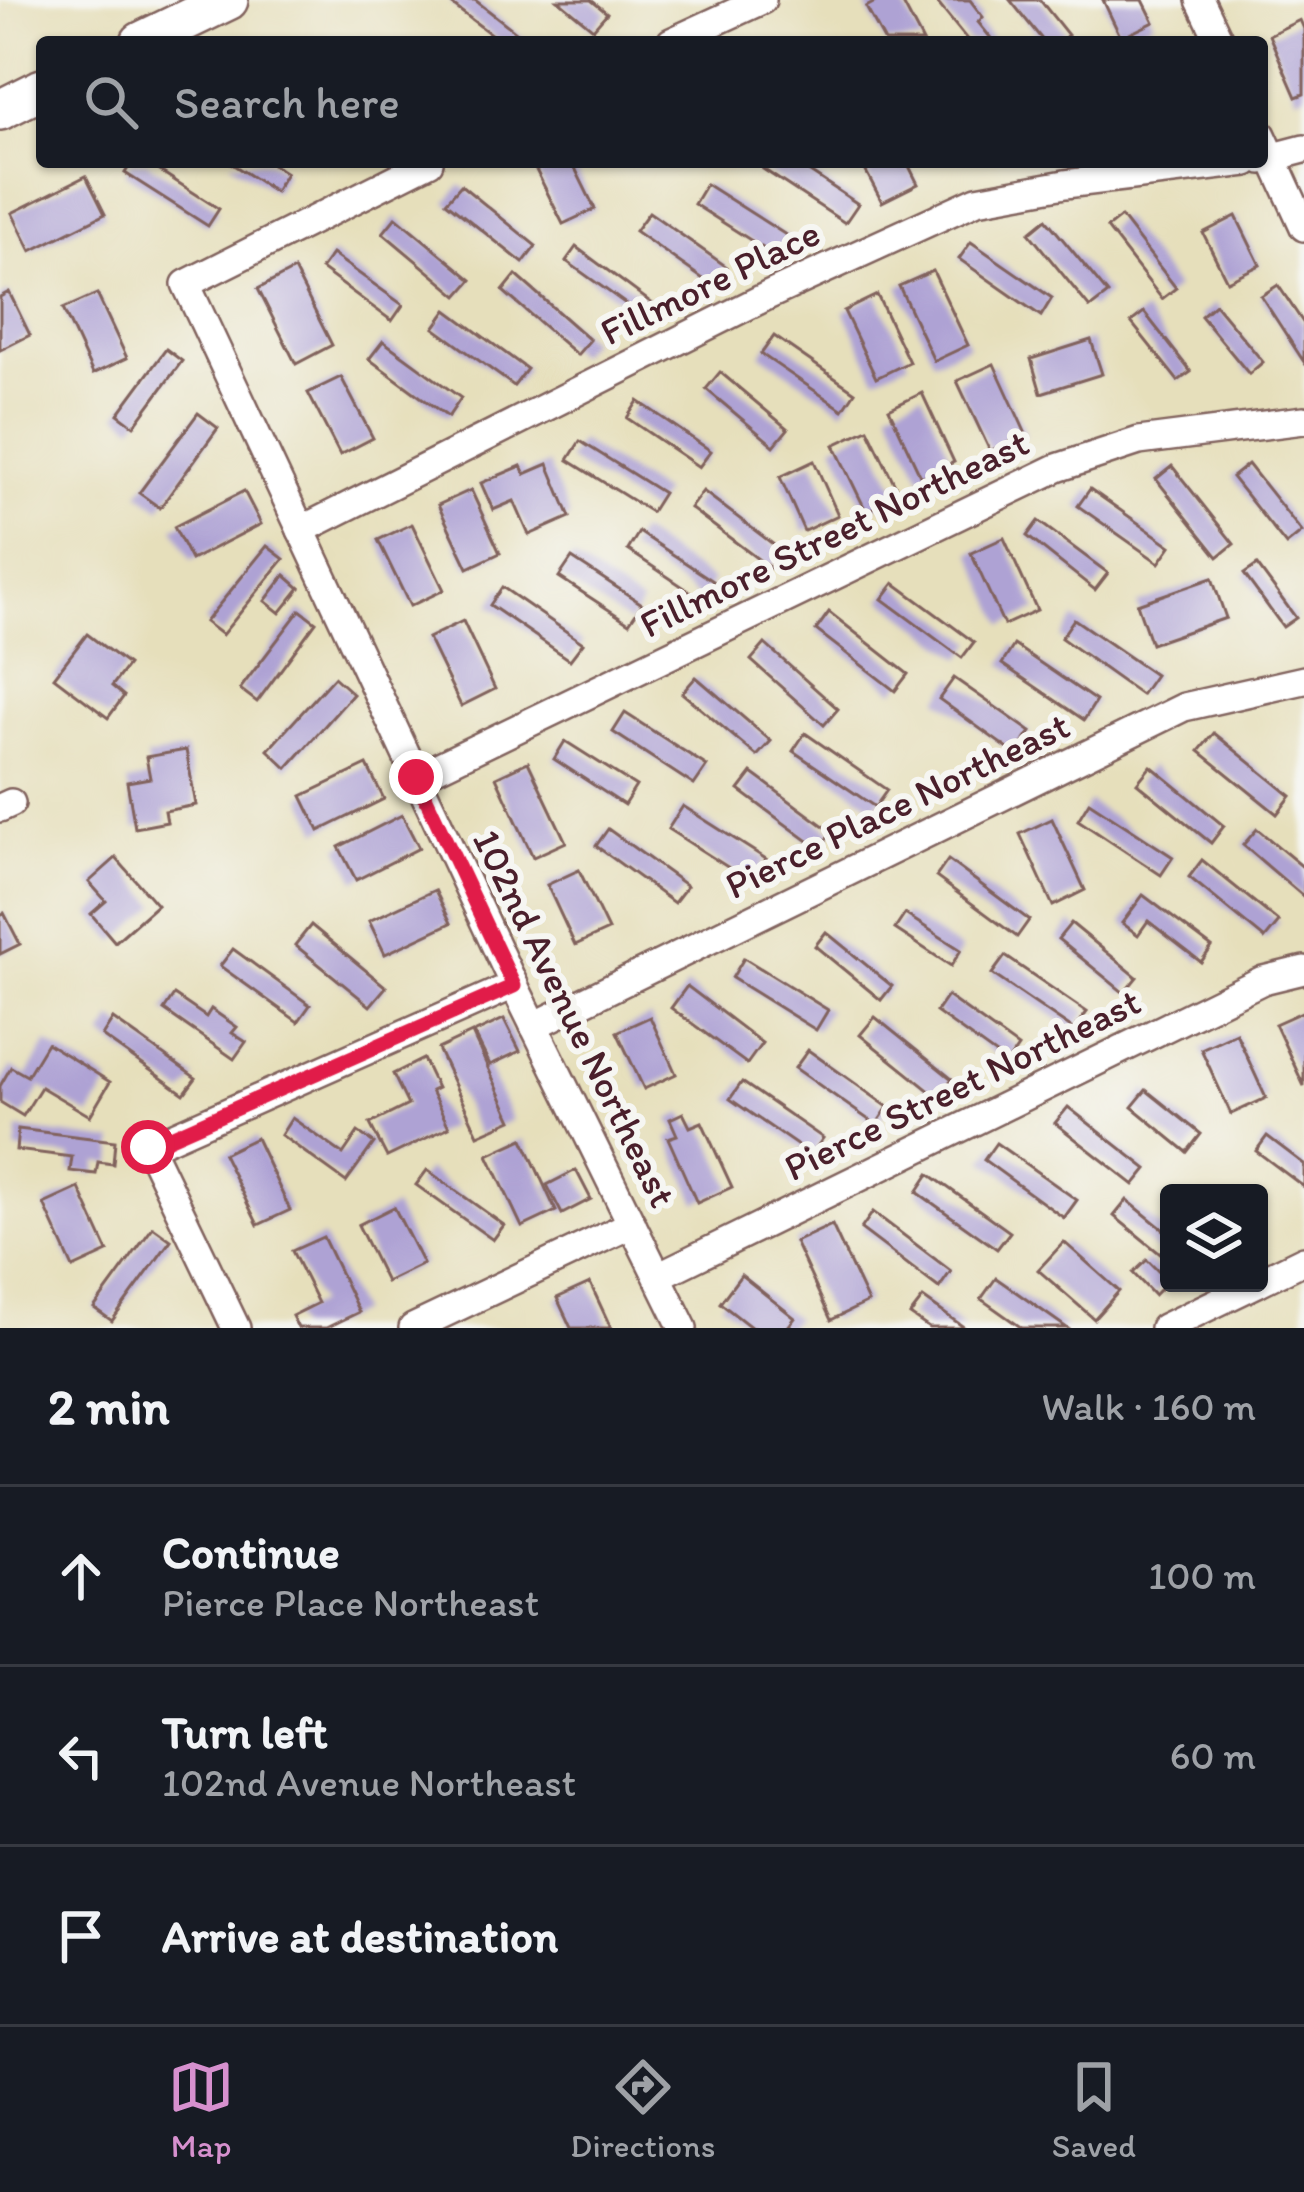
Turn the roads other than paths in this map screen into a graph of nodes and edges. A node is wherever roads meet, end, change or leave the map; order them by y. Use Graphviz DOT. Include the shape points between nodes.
graph roads {
  1 [pos="228,0"];
  2 [pos="762,0"];
  3 [pos="1201,0"];
  4 [pos="153,36"];
  5 [pos="684,36"];
  6 [pos="1217,36"];
  7 [pos="36,92"];
  8 [pos="0,110"];
  9 [pos="1304,149"];
  10 [pos="1268,153"];
  11 [pos="1268,166"];
  12 [pos="417,168"];
  13 [pos="1170,168"];
  14 [pos="1304,227"];
  15 [pos="1304,420"];
  16 [pos="301,530"];
  17 [pos="1304,680"];
  18 [pos="416,777"];
  19 [pos="1304,970"];
  20 [pos="514,986"];
  21 [pos="534,1026"];
  22 [pos="632,1224"];
  23 [pos="1304,1260"];
  24 [pos="658,1276"];
  25 [pos="1268,1278"];
  26 [pos="1239,1292"];
  27 [pos="236,1328"];
  28 [pos="413,1328"];
  29 [pos="683,1328"];
  30 [pos="1164,1328"];
  1 -- 4 [label="street"];
  2 -- 5 [label="street"];
  3 -- 6 [label="street"];
  7 -- 8 [label="street"];
  9 -- 10 [label="street, Fillmore Place"];
  11 -- 14 [label="street"];
  12 -- 16 [label="street, 102nd Avenue Northeast" via="186,284"];
  13 -- 16 [label="street, Fillmore Place" via="977,200"];
  15 -- 18 [label="street, Fillmore Street Northeast" via="1138,441 1057,468"];
  16 -- 18 [label="street, 102nd Avenue Northeast"];
  17 -- 21 [label="street, Pierce Place Northeast" via="1184,707"];
  18 -- 20 [label="street, 102nd Avenue Northeast"];
  19 -- 24 [label="street, Pierce Street Northeast" via="1263,980"];
  20 -- 21 [label="street, 102nd Avenue Northeast"];
  20 -- 27 [label="street" via="148,1147"];
  21 -- 22 [label="street, 102nd Avenue Northeast"];
  22 -- 24 [label="street, 102nd Avenue Northeast"];
  22 -- 28 [label="street"];
  23 -- 25 [label="street"];
  24 -- 29 [label="street, 102nd Avenue Northeast"];
  26 -- 30 [label="street"];
}
